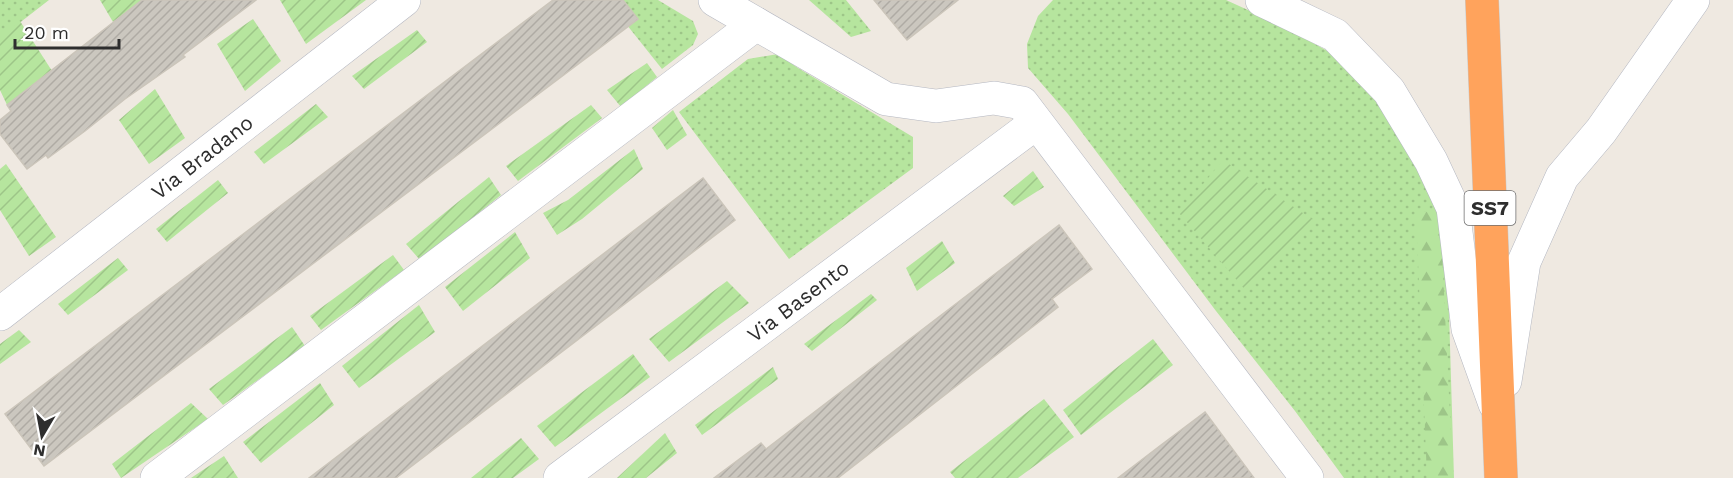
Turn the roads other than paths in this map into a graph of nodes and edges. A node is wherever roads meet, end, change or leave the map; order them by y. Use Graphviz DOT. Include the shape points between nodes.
graph roads {
  1 [pos="404,0"];
  2 [pos="716,0"];
  3 [pos="1262,0"];
  4 [pos="1482,0"];
  5 [pos="1692,0"];
  6 [pos="756,24"];
  7 [pos="1036,123"];
  8 [pos="0,314"];
  9 [pos="1499,415"];
  10 [pos="157,478"];
  11 [pos="560,478"];
  12 [pos="1307,478"];
  13 [pos="1501,478"];
  1 -- 8 [label="street, Via Bradano"];
  2 -- 6 [label="street"];
  3 -- 9 [label="street" via="1335,35 1389,91 1431,161 1453,208 1468,329"];
  4 -- 9 [label="highway, SS7"];
  5 -- 9 [label="street" via="1601,131 1562,177 1524,262"];
  6 -- 7 [label="street" via="886,99 936,106 994,98 1022,103"];
  6 -- 10 [label="street"];
  7 -- 11 [label="street, Via Basento"];
  7 -- 12 [label="street"];
  9 -- 13 [label="highway"];
}
